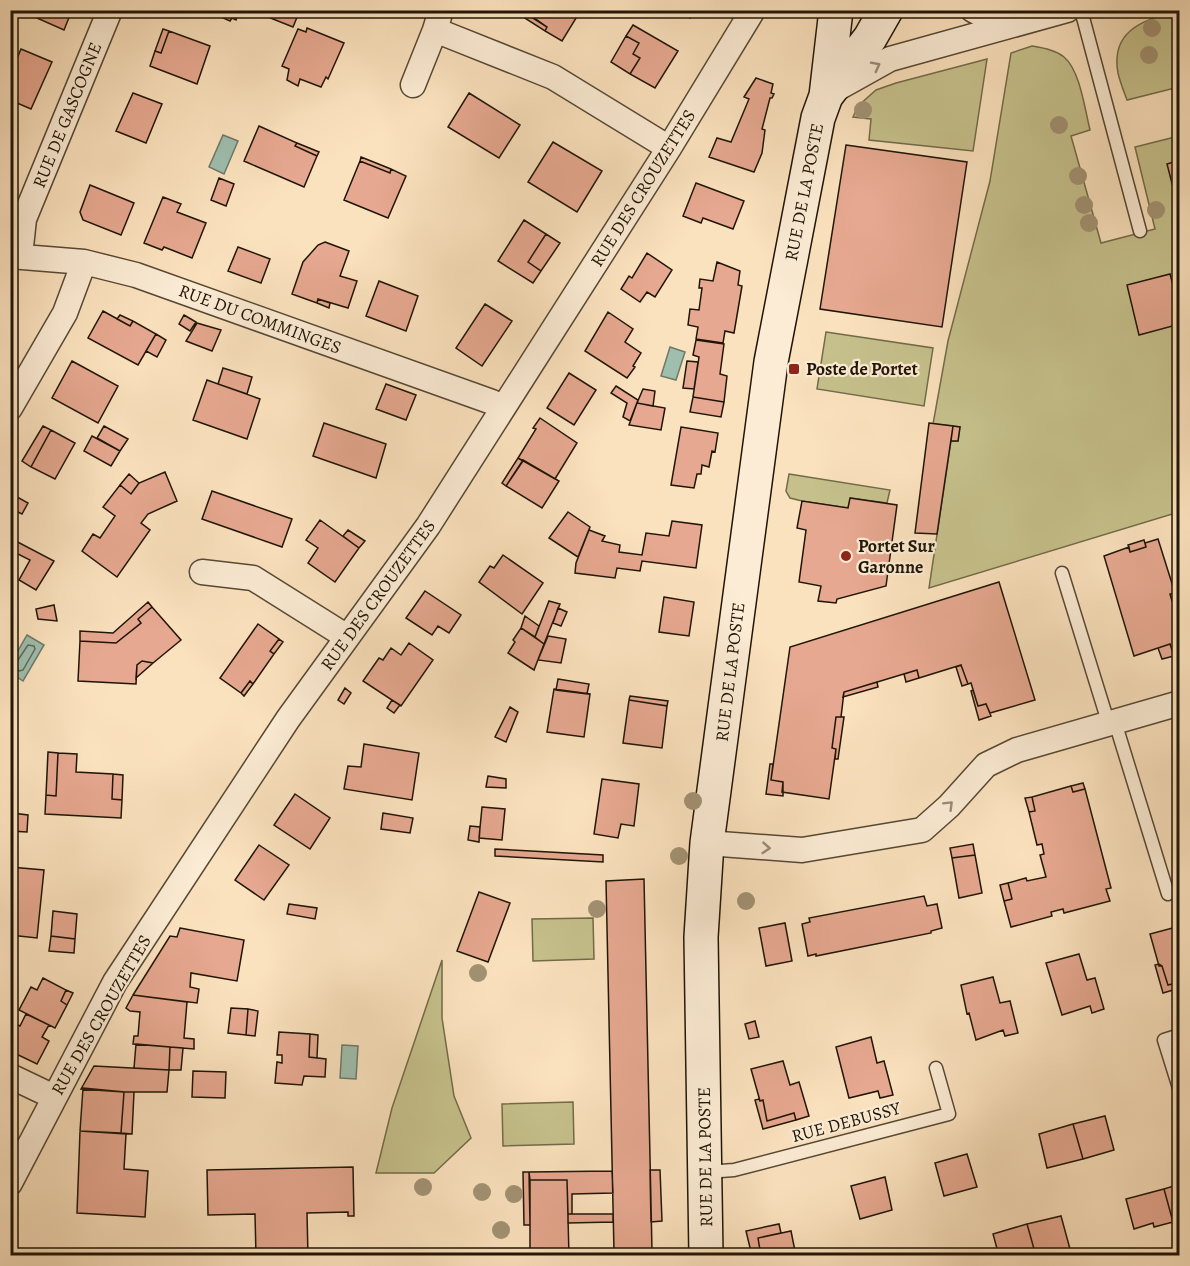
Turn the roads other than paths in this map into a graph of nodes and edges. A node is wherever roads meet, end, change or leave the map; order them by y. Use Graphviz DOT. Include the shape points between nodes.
graph roads {
  1 [pos="110,10"];
  2 [pos="753,10"];
  3 [pos="836,10"];
  4 [pos="886,10"];
  5 [pos="973,10"];
  6 [pos="1067,10"];
  7 [pos="1081,10"];
  8 [pos="438,20"];
  9 [pos="1018,25"];
  10 [pos="413,85"];
  11 [pos="826,96"];
  12 [pos="669,148"];
  13 [pos="1140,231"];
  14 [pos="15,256"];
  15 [pos="84,262"];
  16 [pos="10,408"];
  17 [pos="503,408"];
  18 [pos="202,572"];
  19 [pos="1062,573"];
  20 [pos="347,637"];
  21 [pos="1179,703"];
  22 [pos="1112,723"];
  23 [pos="707,843"];
  24 [pos="1168,894"];
  25 [pos="1179,1035"];
  26 [pos="936,1068"];
  27 [pos="10,1076"];
  28 [pos="1179,1088"];
  29 [pos="54,1097"];
  30 [pos="705,1172"];
  31 [pos="10,1183"];
  32 [pos="706,1256"];
  1 -- 14 [label="street, RUE DE GASCOGNE" via="24,219"];
  2 -- 12 [label="street, RUE DES CROUZETTES"];
  3 -- 11 [label="street, RUE DE LA POSTE"];
  4 -- 11 [label="street, RUE DE LA POSTE"];
  5 -- 9 [label="street"];
  6 -- 9 [label="street"];
  7 -- 13 [label="lane"];
  8 -- 10 [label="street"];
  8 -- 12 [label="street" via="553,77"];
  11 -- 9 [label="street, one-way" via="890,59"];
  11 -- 23 [label="street, RUE DE LA POSTE" via="771,362"];
  12 -- 17 [label="street, RUE DES CROUZETTES"];
  14 -- 15 [label="street, RUE DU COMMINGES"];
  15 -- 16 [label="street" via="65,313"];
  15 -- 17 [label="street, RUE DU COMMINGES" via="136,275"];
  17 -- 20 [label="street, RUE DES CROUZETTES" via="428,526"];
  18 -- 20 [label="street" via="253,578"];
  19 -- 22 [label="lane"];
  20 -- 29 [label="street, RUE DES CROUZETTES" via="288,719 116,982"];
  21 -- 22 [label="street"];
  23 -- 22 [label="street, one-way" via="802,850 922,830 986,765 1017,750"];
  22 -- 24 [label="lane"];
  23 -- 30 [label="street, RUE DE LA POSTE" via="701,937"];
  25 -- 28 [label="lane" via="1164,1040"];
  26 -- 30 [label="lane, RUE DEBUSSY" via="949,1114 734,1170"];
  27 -- 29 [label="street"];
  29 -- 31 [label="street, RUE DES CROUZETTES"];
  30 -- 32 [label="street, RUE DE LA POSTE"];
}
